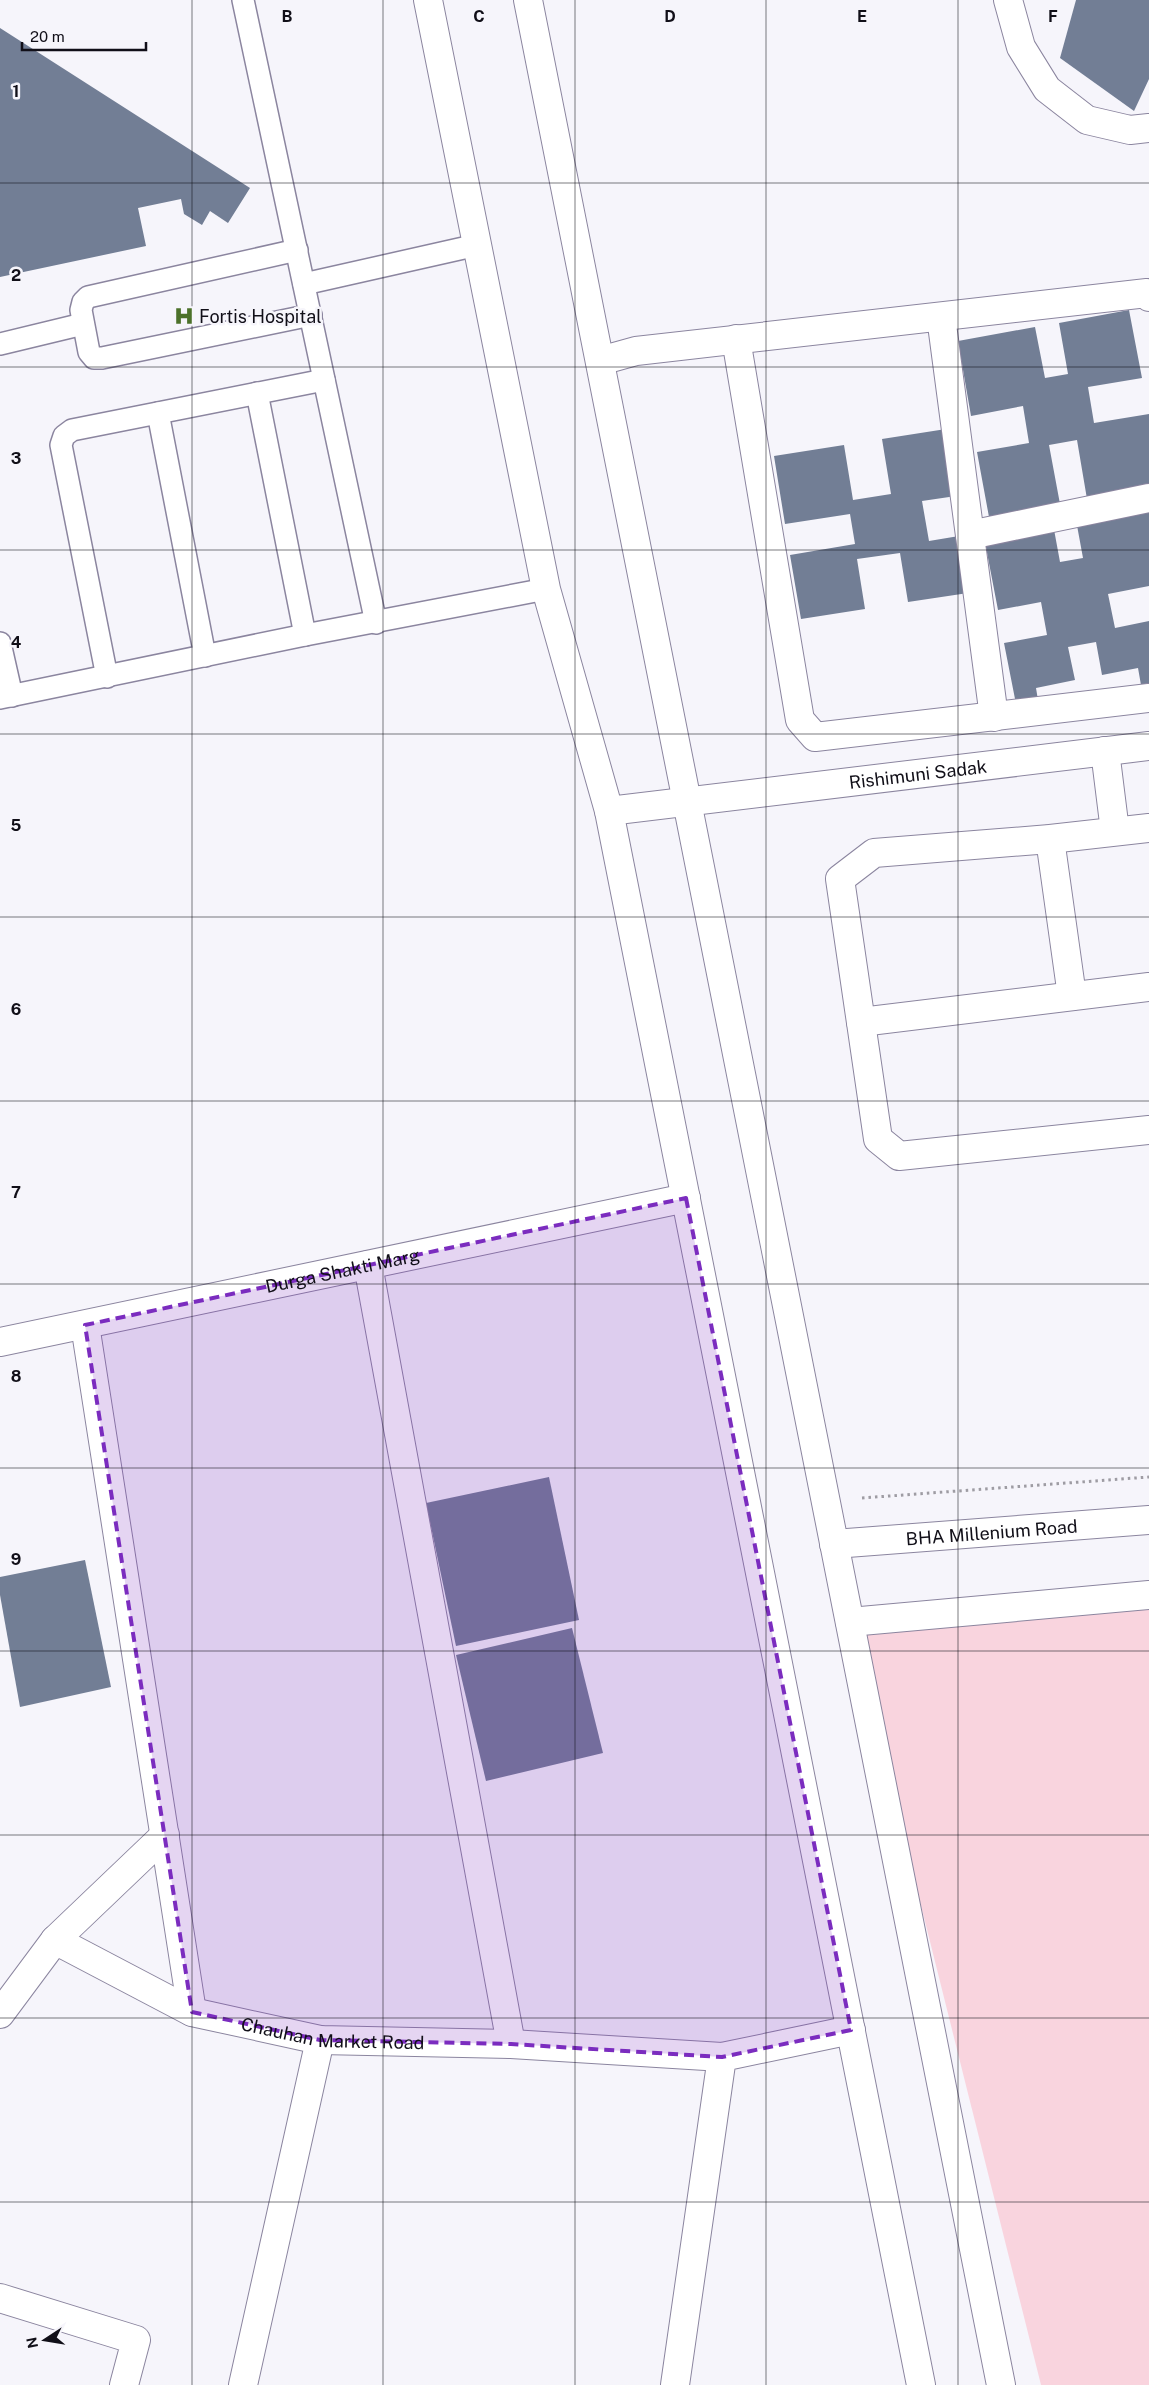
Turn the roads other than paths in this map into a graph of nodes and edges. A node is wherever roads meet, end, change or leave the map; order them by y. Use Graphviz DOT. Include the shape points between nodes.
graph roads {
  1 [pos="244,0"];
  2 [pos="428,0"];
  3 [pos="528,0"];
  4 [pos="1008,0"];
  5 [pos="1149,128"];
  6 [pos="477,244"];
  7 [pos="297,250"];
  8 [pos="304,284"];
  9 [pos="1149,296"];
  10 [pos="311,315"];
  11 [pos="941,317"];
  12 [pos="83,324"];
  13 [pos="736,339"];
  14 [pos="0,344"];
  15 [pos="600,361"];
  16 [pos="324,380"];
  17 [pos="257,393"];
  18 [pos="158,413"];
  19 [pos="1149,498"];
  20 [pos="970,535"];
  21 [pos="546,589"];
  22 [pos="376,623"];
  23 [pos="305,635"];
  24 [pos="0,643"];
  25 [pos="205,656"];
  26 [pos="107,677"];
  27 [pos="6,697"];
  28 [pos="1149,698"];
  29 [pos="994,716"];
  30 [pos="1149,746"];
  31 [pos="1104,751"];
  32 [pos="687,802"];
  33 [pos="609,811"];
  34 [pos="1149,828"];
  35 [pos="1115,831"];
  36 [pos="1050,839"];
  37 [pos="1149,986"];
  38 [pos="1072,996"];
  39 [pos="861,1022"];
  40 [pos="1149,1130"];
  41 [pos="686,1198"];
  42 [pos="368,1265"];
  43 [pos="85,1324"];
  44 [pos="0,1342"];
  45 [pos="1149,1520"];
  46 [pos="834,1544"];
  47 [pos="1149,1595"];
  48 [pos="850,1622"];
  49 [pos="165,1835"];
  50 [pos="55,1940"];
  51 [pos="192,2012"];
  52 [pos="0,2014"];
  53 [pos="851,2030"];
  54 [pos="320,2040"];
  55 [pos="511,2044"];
  56 [pos="722,2057"];
  57 [pos="0,2298"];
  58 [pos="124,2385"];
  59 [pos="243,2385"];
  60 [pos="675,2385"];
  61 [pos="921,2385"];
  62 [pos="1001,2385"];
  1 -- 7 [label="lane"];
  2 -- 6 [label="street"];
  3 -- 15 [label="street"];
  4 -- 5 [label="street" via="1021,47 1047,89 1087,120 1130,130"];
  6 -- 8 [label="lane"];
  6 -- 21 [label="street"];
  7 -- 8 [label="lane"];
  7 -- 12 [label="lane" via="88,298 81,310"];
  8 -- 10 [label="lane"];
  9 -- 11 [label="street" via="1148,293"];
  10 -- 12 [label="lane" via="102,358 94,358 89,352"];
  10 -- 16 [label="lane"];
  11 -- 13 [label="street"];
  11 -- 20 [label="street"];
  12 -- 14 [label="lane"];
  13 -- 15 [label="street" via="636,351"];
  13 -- 29 [label="street" via="800,720 815,737"];
  15 -- 32 [label="street"];
  16 -- 17 [label="lane"];
  16 -- 22 [label="lane"];
  17 -- 18 [label="lane"];
  17 -- 23 [label="lane"];
  18 -- 25 [label="lane"];
  18 -- 26 [label="lane" via="72,430 64,436 61,445"];
  19 -- 20 [label="street"];
  20 -- 29 [label="street"];
  21 -- 22 [label="lane"];
  21 -- 33 [label="street"];
  22 -- 23 [label="lane"];
  23 -- 25 [label="lane"];
  24 -- 27 [label="lane"];
  25 -- 26 [label="lane"];
  26 -- 27 [label="lane"];
  28 -- 29 [label="street"];
  30 -- 31 [label="street, Rishimuni Sadak"];
  31 -- 32 [label="street, Rishimuni Sadak"];
  31 -- 35 [label="street"];
  32 -- 33 [label="street, Rishimuni Sadak"];
  32 -- 46 [label="street"];
  33 -- 41 [label="street"];
  34 -- 35 [label="street"];
  35 -- 36 [label="street"];
  36 -- 38 [label="street"];
  36 -- 39 [label="street" via="874,853 840,879"];
  37 -- 38 [label="street"];
  38 -- 39 [label="street"];
  39 -- 40 [label="street" via="878,1139 899,1156"];
  41 -- 42 [label="street, Durga Shakti Marg"];
  41 -- 53 [label="street"];
  42 -- 43 [label="street, Durga Shakti Marg"];
  42 -- 55 [label="street"];
  43 -- 44 [label="street, Durga Shakti Marg"];
  43 -- 49 [label="street"];
  45 -- 46 [label="street, BHA Millenium Road"];
  46 -- 48 [label="street"];
  47 -- 48 [label="street"];
  48 -- 62 [label="street"];
  49 -- 50 [label="street"];
  49 -- 51 [label="street"];
  50 -- 51 [label="street, Chauhan Market Road"];
  50 -- 52 [label="street"];
  51 -- 54 [label="street, Chauhan Market Road"];
  53 -- 56 [label="street, Chauhan Market Road"];
  53 -- 61 [label="street"];
  54 -- 55 [label="street, Chauhan Market Road"];
  54 -- 59 [label="street"];
  55 -- 56 [label="street, Chauhan Market Road"];
  56 -- 60 [label="street"];
  57 -- 58 [label="street" via="136,2340"];
}
